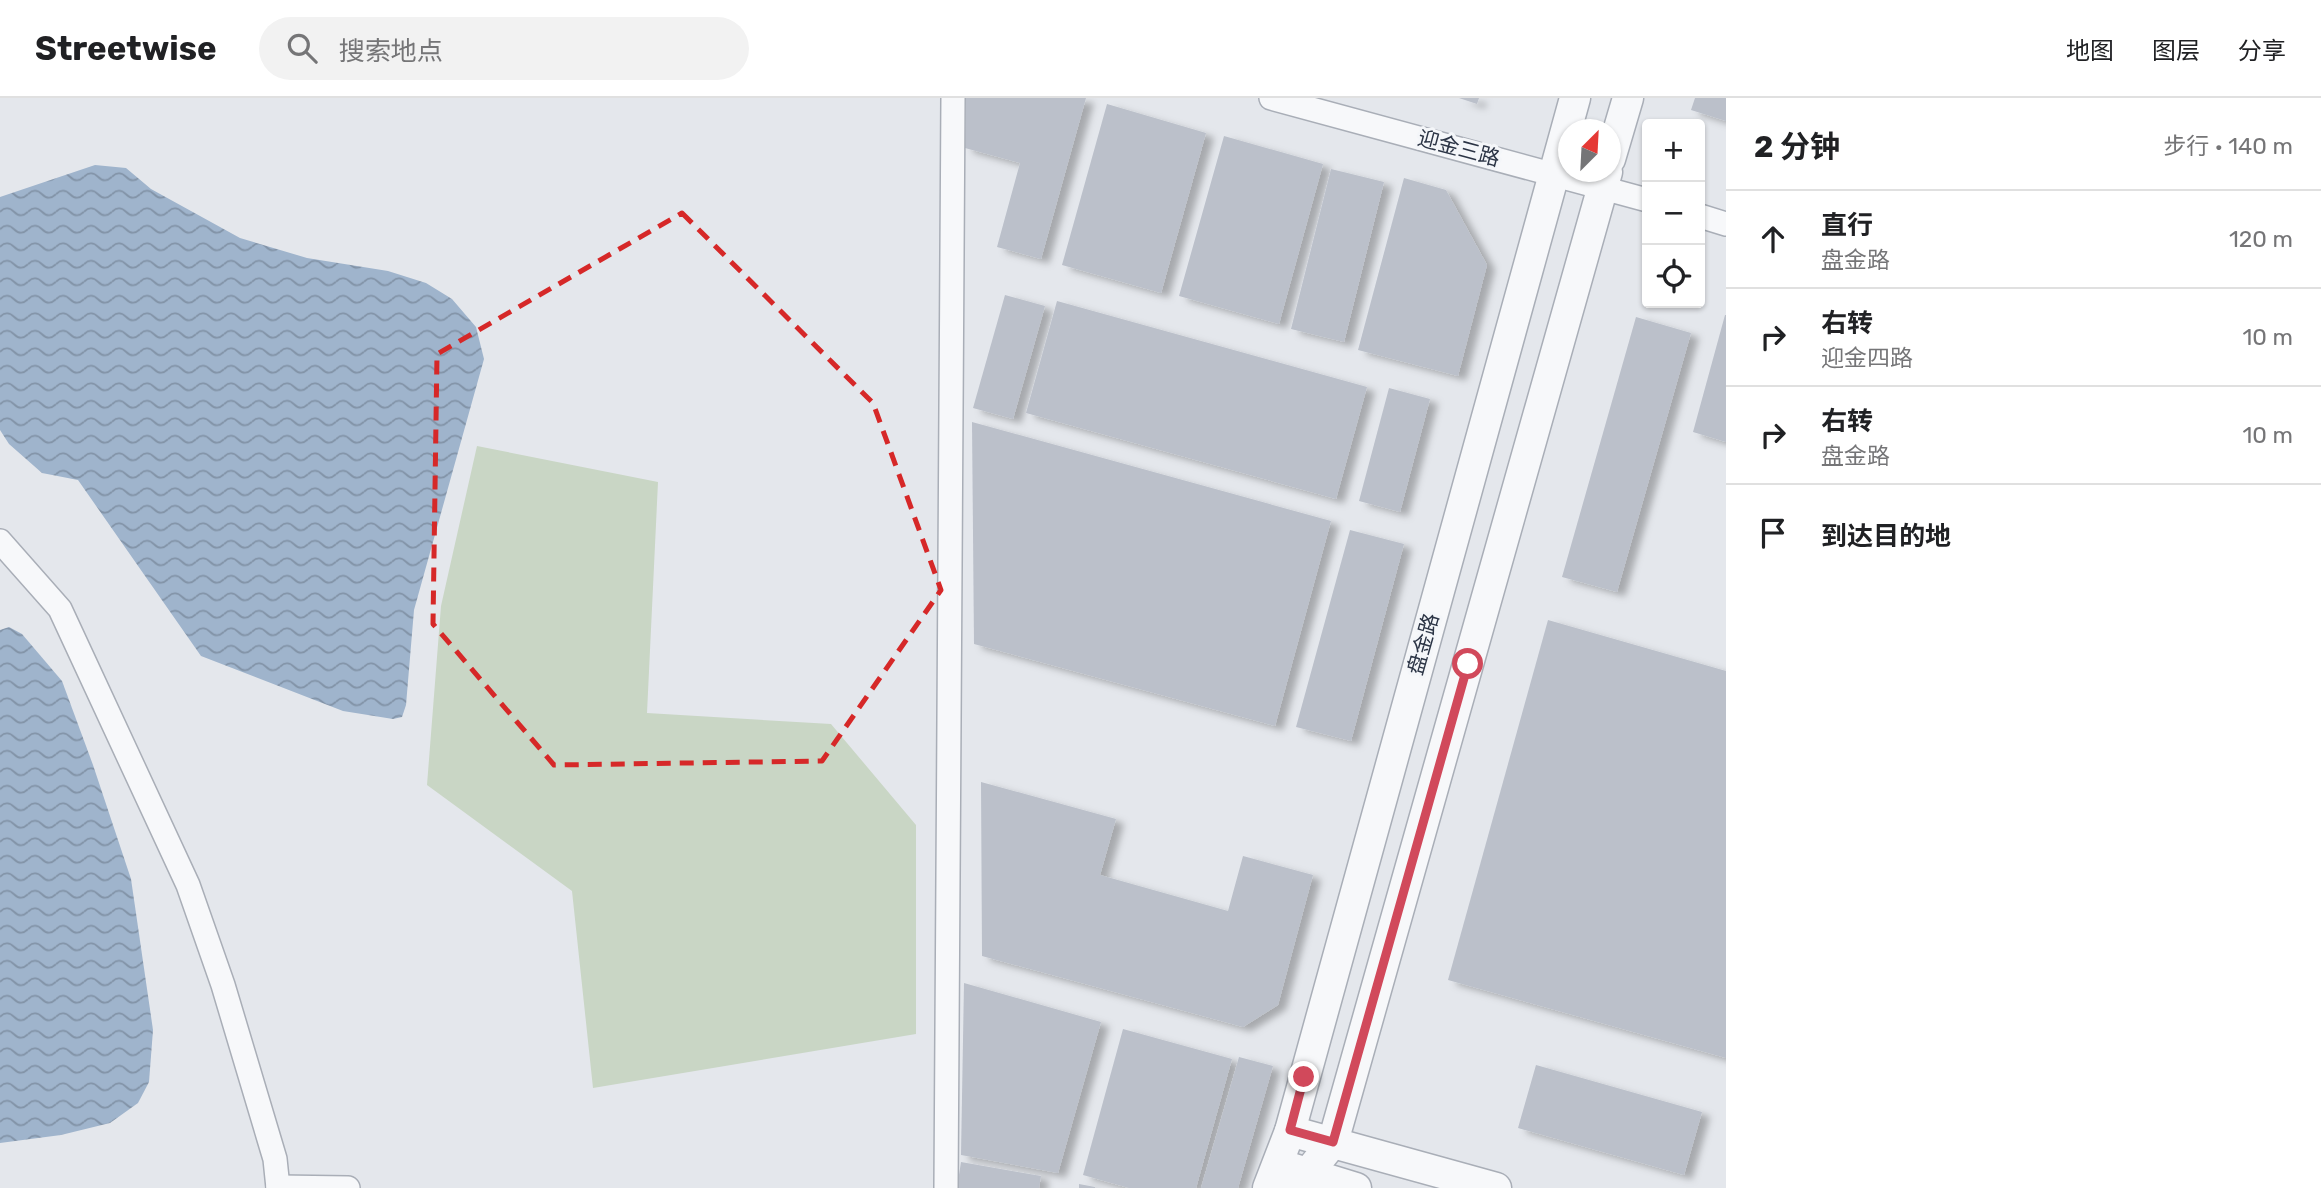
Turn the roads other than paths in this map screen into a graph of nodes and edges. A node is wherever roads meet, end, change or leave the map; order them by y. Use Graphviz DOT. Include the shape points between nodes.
graph roads {
  1 [pos="953,98"];
  2 [pos="1271,98"];
  3 [pos="1575,98"];
  4 [pos="1628,98"];
  5 [pos="1621,123"];
  6 [pos="1554,174"];
  7 [pos="1558,174"];
  8 [pos="1604,182"];
  9 [pos="1621,182"];
  10 [pos="1642,196"];
  11 [pos="1705,218"];
  12 [pos="1726,224"];
  13 [pos="0,541"];
  14 [pos="1290,1130"];
  15 [pos="1333,1142"];
  16 [pos="1273,1176"];
  17 [pos="1303,1181"];
  18 [pos="278,1188"];
  19 [pos="348,1188"];
  20 [pos="946,1188"];
  21 [pos="1356,1188"];
  22 [pos="1496,1188"];
  1 -- 20 [label="street"];
  2 -- 6 [label="street, 迎金三路"];
  3 -- 6 [label="street, 盘金路"];
  4 -- 5 [label="street"];
  6 -- 7 [label="street, 迎金三路"];
  6 -- 14 [label="street, 盘金路"];
  8 -- 15 [label="street"];
  9 -- 10 [label="street, 迎金三路"];
  11 -- 12 [label="street"];
  13 -- 18 [label="street" via="60,609 188,885 275,1159"];
  14 -- 15 [label="street"];
  14 -- 16 [label="street, 盘金路"];
  15 -- 17 [label="street"];
  15 -- 22 [label="street"];
  16 -- 17 [label="street"];
  17 -- 21 [label="street"];
  18 -- 19 [label="street"];
}
